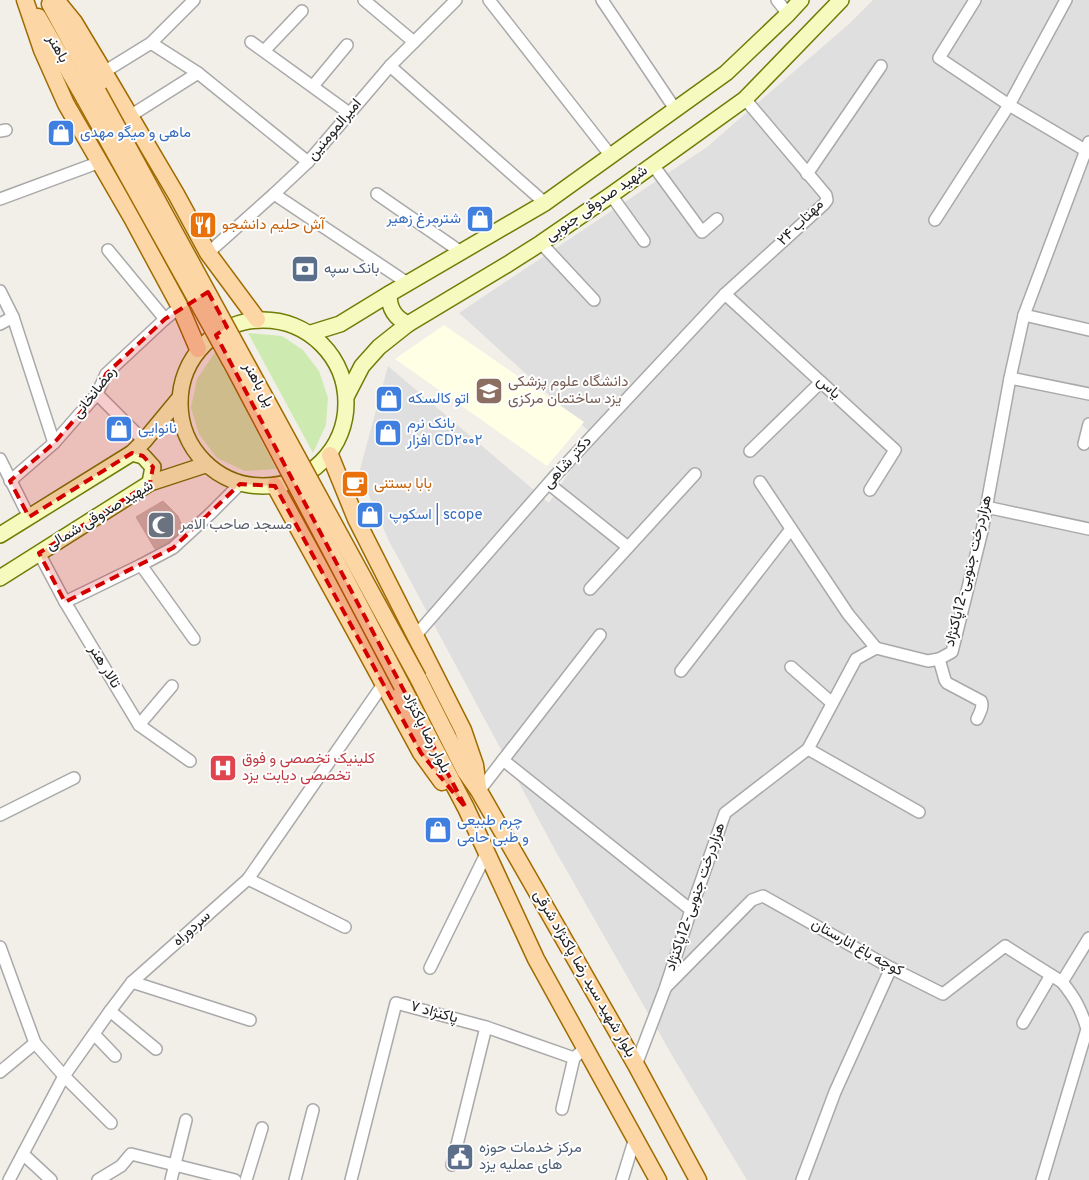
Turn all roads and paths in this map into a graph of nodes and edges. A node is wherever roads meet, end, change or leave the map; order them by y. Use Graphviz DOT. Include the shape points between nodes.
graph roads {
  1 [pos="27,0"];
  2 [pos="48,0"];
  3 [pos="56,0"];
  4 [pos="194,0"];
  5 [pos="364,0"];
  6 [pos="456,0"];
  7 [pos="490,0"];
  8 [pos="602,0"];
  9 [pos="777,0"];
  10 [pos="801,0"];
  11 [pos="841,0"];
  12 [pos="975,0"];
  13 [pos="1066,0"];
  14 [pos="302,10"];
  15 [pos="788,14"];
  16 [pos="251,42"];
  17 [pos="414,42"];
  18 [pos="151,43"];
  19 [pos="347,45"];
  20 [pos="264,51"];
  21 [pos="390,66"];
  22 [pos="882,66"];
  23 [pos="104,72"];
  24 [pos="198,73"];
  25 [pos="313,86"];
  26 [pos="92,96"];
  27 [pos="746,99"];
  28 [pos="1010,105"];
  29 [pos="675,109"];
  30 [pos="349,113"];
  31 [pos="130,116"];
  32 [pos="1087,146"];
  33 [pos="611,156"];
  34 [pos="100,162"];
  35 [pos="308,162"];
  36 [pos="653,165"];
  37 [pos="808,174"];
  38 [pos="274,194"];
  39 [pos="378,194"];
  40 [pos="610,195"];
  41 [pos="0,199"];
  42 [pos="544,203"];
  43 [pos="717,219"];
  44 [pos="936,220"];
  45 [pos="644,241"];
  46 [pos="541,242"];
  47 [pos="108,250"];
  48 [pos="461,252"];
  49 [pos="208,253"];
  50 [pos="229,281"];
  51 [pos="408,284"];
  52 [pos="0,291"];
  53 [pos="390,294"];
  54 [pos="725,294"];
  55 [pos="594,300"];
  56 [pos="180,307"];
  57 [pos="1024,315"];
  58 [pos="13,317"];
  59 [pos="166,318"];
  60 [pos="257,318"];
  61 [pos="0,324"];
  62 [pos="408,324"];
  63 [pos="1089,330"];
  64 [pos="310,333"];
  65 [pos="198,348"];
  66 [pos="1010,378"];
  67 [pos="821,382"];
  68 [pos="97,394"];
  69 [pos="1089,394"];
  70 [pos="347,395"];
  71 [pos="178,400"];
  72 [pos="1089,424"];
  73 [pos="144,441"];
  74 [pos="54,443"];
  75 [pos="1084,444"];
  76 [pos="750,452"];
  77 [pos="132,453"];
  78 [pos="330,455"];
  79 [pos="0,459"];
  80 [pos="205,465"];
  81 [pos="695,474"];
  82 [pos="10,481"];
  83 [pos="760,482"];
  84 [pos="150,483"];
  85 [pos="240,484"];
  86 [pos="549,484"];
  87 [pos="275,486"];
  88 [pos="870,490"];
  89 [pos="986,508"];
  90 [pos="29,517"];
  91 [pos="356,519"];
  92 [pos="1089,529"];
  93 [pos="792,530"];
  94 [pos="0,535"];
  95 [pos="306,542"];
  96 [pos="628,547"];
  97 [pos="39,553"];
  98 [pos="141,565"];
  99 [pos="0,578"];
  100 [pos="590,588"];
  101 [pos="65,602"];
  102 [pos="416,635"];
  103 [pos="600,635"];
  104 [pos="194,639"];
  105 [pos="876,648"];
  106 [pos="939,659"];
  107 [pos="791,667"];
  108 [pos="681,671"];
  109 [pos="418,678"];
  110 [pos="384,683"];
  111 [pos="172,686"];
  112 [pos="402,686"];
  113 [pos="832,703"];
  114 [pos="977,720"];
  115 [pos="139,725"];
  116 [pos="808,749"];
  117 [pos="503,760"];
  118 [pos="190,761"];
  119 [pos="465,771"];
  120 [pos="74,778"];
  121 [pos="450,780"];
  122 [pos="479,791"];
  123 [pos="466,808"];
  124 [pos="919,812"];
  125 [pos="0,815"];
  126 [pos="487,852"];
  127 [pos="248,879"];
  128 [pos="691,910"];
  129 [pos="345,927"];
  130 [pos="1089,938"];
  131 [pos="1,952"];
  132 [pos="430,968"];
  133 [pos="890,968"];
  134 [pos="1051,975"];
  135 [pos="132,982"];
  136 [pos="1062,982"];
  137 [pos="664,989"];
  138 [pos="110,1011"];
  139 [pos="250,1020"];
  140 [pos="1023,1024"];
  141 [pos="486,1027"];
  142 [pos="1088,1030"];
  143 [pos="94,1034"];
  144 [pos="35,1043"];
  145 [pos="156,1049"];
  146 [pos="579,1053"];
  147 [pos="116,1056"];
  148 [pos="636,1065"];
  149 [pos="0,1072"];
  150 [pos="64,1076"];
  151 [pos="562,1109"];
  152 [pos="313,1110"];
  153 [pos="186,1120"];
  154 [pos="111,1123"];
  155 [pos="262,1128"];
  156 [pos="636,1138"];
  157 [pos="23,1154"];
  158 [pos="175,1165"];
  159 [pos="452,1165"];
  160 [pos="9,1180"];
  161 [pos="51,1180"];
  162 [pos="98,1180"];
  163 [pos="170,1180"];
  164 [pos="235,1180"];
  165 [pos="246,1180"];
  166 [pos="295,1180"];
  167 [pos="351,1180"];
  168 [pos="622,1180"];
  169 [pos="658,1180"];
  170 [pos="698,1180"];
  171 [pos="802,1180"];
  172 [pos="1042,1180"];
  1 -- 26 [label="main road, باهنر"];
  1 -- 34 [label="main road" via="42,50 66,104"];
  2 -- 26 [label="main road, باهنر"];
  3 -- 23 [label="main road" via="74,22"];
  4 -- 18 [label="street"];
  5 -- 17 [label="street"];
  6 -- 17 [label="street, امیرالمومنین"];
  7 -- 33 [label="street"];
  8 -- 29 [label="street"];
  9 -- 15 [label="street"];
  10 -- 15 [label="main road, شهید صدوقی جنوبی"];
  11 -- 27 [label="main road, شهید صدوقی جنوبی"];
  12 -- 28 [label="street" via="939,58"];
  13 -- 28 [label="street"];
  14 -- 20 [label="street"];
  15 -- 29 [label="main road, شهید صدوقی جنوبی" via="726,73"];
  16 -- 20 [label="street"];
  17 -- 21 [label="street, امیرالمومنین"];
  18 -- 23 [label="street"];
  18 -- 24 [label="street"];
  19 -- 25 [label="street"];
  20 -- 25 [label="street"];
  21 -- 30 [label="street, امیرالمومنین"];
  21 -- 42 [label="street"];
  22 -- 37 [label="street"];
  23 -- 31 [label="main road"];
  24 -- 31 [label="street"];
  24 -- 35 [label="street"];
  25 -- 30 [label="street"];
  26 -- 109 [label="main road, پل باهنر, bridge"];
  26 -- 112 [label="main road, پل باهنر, bridge"];
  27 -- 36 [label="main road, شهید صدوقی جنوبی"];
  27 -- 37 [label="street, مهتاب ۲۴"];
  28 -- 32 [label="street"];
  28 -- 44 [label="street"];
  29 -- 33 [label="main road, شهید صدوقی جنوبی"];
  30 -- 35 [label="street, امیرالمومنین"];
  31 -- 49 [label="main road"];
  32 -- 57 [label="street, هزاردرخت جنوبی-12پاکنژاد"];
  33 -- 42 [label="main road, شهید صدوقی جنوبی"];
  34 -- 41 [label="street"];
  34 -- 56 [label="main road"];
  35 -- 38 [label="street, امیرالمومنین"];
  36 -- 40 [label="main road, شهید صدوقی جنوبی"];
  36 -- 43 [label="street" via="702,232"];
  37 -- 54 [label="street, مهتاب ۲۴" via="827,200"];
  38 -- 49 [label="street, امیرالمومنین"];
  38 -- 51 [label="street"];
  39 -- 48 [label="street"];
  40 -- 45 [label="street"];
  40 -- 46 [label="main road, شهید صدوقی جنوبی"];
  42 -- 48 [label="main road, شهید صدوقی جنوبی"];
  46 -- 55 [label="street"];
  46 -- 62 [label="main road, شهید صدوقی جنوبی"];
  47 -- 59 [label="street"];
  48 -- 51 [label="main road, شهید صدوقی جنوبی"];
  49 -- 50 [label="main road"];
  50 -- 56 [label="main road"];
  50 -- 60 [label="main road"];
  51 -- 53 [label="main road, شهید صدوقی جنوبی"];
  52 -- 58 [label="street"];
  53 -- 62 [label="main road" via="394,314"];
  53 -- 64 [label="main road, شهید صدوقی جنوبی" via="340,324"];
  54 -- 67 [label="street, یاس"];
  54 -- 86 [label="street, دکتر شاهی"];
  56 -- 59 [label="street, رمضانخانی"];
  56 -- 65 [label="main road"];
  57 -- 63 [label="street"];
  57 -- 66 [label="street, هزاردرخت جنوبی-12پاکنژاد"];
  58 -- 61 [label="street"];
  58 -- 74 [label="street"];
  59 -- 68 [label="street, رمضانخانی" via="106,374"];
  60 -- 64 [label="main road" via="285,321"];
  60 -- 65 [label="main road" via="224,328"];
  62 -- 70 [label="main road, شهید صدوقی جنوبی" via="379,347 362,366"];
  64 -- 70 [label="main road" via="336,360"];
  65 -- 71 [label="main road" via="184,372"];
  66 -- 69 [label="street"];
  66 -- 89 [label="street, هزاردرخت جنوبی-12پاکنژاد"];
  67 -- 76 [label="street"];
  67 -- 88 [label="street, یاس" via="895,450"];
  68 -- 73 [label="street"];
  68 -- 74 [label="street, رمضانخانی"];
  70 -- 78 [label="main road" via="344,426"];
  71 -- 73 [label="main road"];
  71 -- 80 [label="main road" via="184,435"];
  72 -- 75 [label="street"];
  73 -- 77 [label="main road"];
  74 -- 82 [label="street, رمضانخانی"];
  77 -- 84 [label="main road" via="143,456 153,468"];
  77 -- 90 [label="main road"];
  78 -- 87 [label="main road" via="305,476"];
  78 -- 91 [label="main road"];
  79 -- 82 [label="street"];
  80 -- 84 [label="main road, شهید صدوقی شمالی"];
  80 -- 85 [label="main road"];
  81 -- 96 [label="street"];
  82 -- 90 [label="street"];
  83 -- 93 [label="street"];
  84 -- 97 [label="main road, شهید صدوقی شمالی"];
  85 -- 87 [label="main road"];
  85 -- 98 [label="street" via="173,548"];
  86 -- 96 [label="street"];
  86 -- 102 [label="street, دکتر شاهی"];
  87 -- 95 [label="main road"];
  89 -- 92 [label="street"];
  89 -- 106 [label="street, هزاردرخت جنوبی-12پاکنژاد" via="952,652"];
  90 -- 94 [label="main road"];
  91 -- 95 [label="main road"];
  91 -- 102 [label="main road"];
  93 -- 105 [label="street" via="848,614"];
  93 -- 108 [label="street"];
  95 -- 110 [label="main road"];
  96 -- 100 [label="street"];
  97 -- 99 [label="main road, شهید صدوقی شمالی"];
  97 -- 101 [label="street, تالار هنر"];
  98 -- 101 [label="street"];
  98 -- 104 [label="street"];
  101 -- 115 [label="street, تالار هنر"];
  102 -- 122 [label="main road" via="463,730 475,764"];
  103 -- 117 [label="street"];
  105 -- 106 [label="street, هزاردرخت جنوبی-12پاکنژاد" via="928,660"];
  105 -- 113 [label="street, هزاردرخت جنوبی-12پاکنژاد" via="856,659"];
  106 -- 114 [label="street" via="947,683 981,701"];
  107 -- 113 [label="street"];
  109 -- 119 [label="main road, بلوار رضا پاکنژاد"];
  110 -- 123 [label="main road" via="421,753"];
  110 -- 127 [label="street, سردوراه"];
  111 -- 115 [label="street"];
  112 -- 121 [label="main road, بلوار رضا پاکنژاد"];
  113 -- 116 [label="street, هزاردرخت جنوبی-12پاکنژاد"];
  115 -- 118 [label="street, تالار هنر"];
  116 -- 124 [label="street"];
  116 -- 128 [label="street, هزاردرخت جنوبی-12پاکنژاد" via="725,813"];
  117 -- 122 [label="street"];
  117 -- 128 [label="street"];
  119 -- 122 [label="main road, بلوار شهید سید رضا پاکنژاد شرقی"];
  120 -- 125 [label="street"];
  121 -- 123 [label="main road, بلوار شهید سید رضا پاکنژاد شرقی"];
  122 -- 148 [label="main road, بلوار شهید سید رضا پاکنژاد شرقی"];
  123 -- 126 [label="main road, بلوار شهید سید رضا پاکنژاد شرقی"];
  126 -- 132 [label="street"];
  126 -- 146 [label="main road, بلوار شهید سید رضا پاکنژاد شرقی"];
  127 -- 129 [label="street"];
  127 -- 135 [label="street, سردوراه"];
  128 -- 137 [label="street, هزاردرخت جنوبی-12پاکنژاد"];
  130 -- 136 [label="street"];
  131 -- 144 [label="street"];
  133 -- 134 [label="street, کوچه باغ انارستان" via="943,994 1005,946"];
  133 -- 137 [label="street, کوچه باغ انارستان" via="763,896 752,900"];
  133 -- 171 [label="street" via="835,1092"];
  134 -- 136 [label="street, کوچه باغ انارستان"];
  134 -- 140 [label="street"];
  135 -- 138 [label="street, سردوراه"];
  135 -- 139 [label="street"];
  136 -- 142 [label="street" via="1082,1012"];
  137 -- 148 [label="street, هزاردرخت جنوبی-12پاکنژاد"];
  138 -- 143 [label="street, سردوراه"];
  138 -- 145 [label="street"];
  141 -- 146 [label="street, پاکنژاد ۷"];
  141 -- 159 [label="street"];
  141 -- 167 [label="street, پاکنژاد ۷" via="396,1003"];
  142 -- 172 [label="street"];
  143 -- 147 [label="street"];
  143 -- 150 [label="street, سردوراه"];
  144 -- 149 [label="street"];
  144 -- 150 [label="street"];
  146 -- 151 [label="street"];
  146 -- 156 [label="main road, بلوار شهید سید رضا پاکنژاد شرقی"];
  148 -- 170 [label="main road, بلوار شهید سید رضا پاکنژاد شرقی"];
  150 -- 154 [label="street"];
  150 -- 157 [label="street, سردوراه"];
  152 -- 166 [label="street"];
  153 -- 158 [label="street"];
  155 -- 165 [label="street"];
  156 -- 168 [label="street"];
  156 -- 169 [label="main road, بلوار شهید سید رضا پاکنژاد شرقی"];
  157 -- 160 [label="street, سردوراه"];
  157 -- 161 [label="street"];
  158 -- 162 [label="street" via="131,1154 121,1166"];
  158 -- 163 [label="street"];
  158 -- 164 [label="street"];
}
